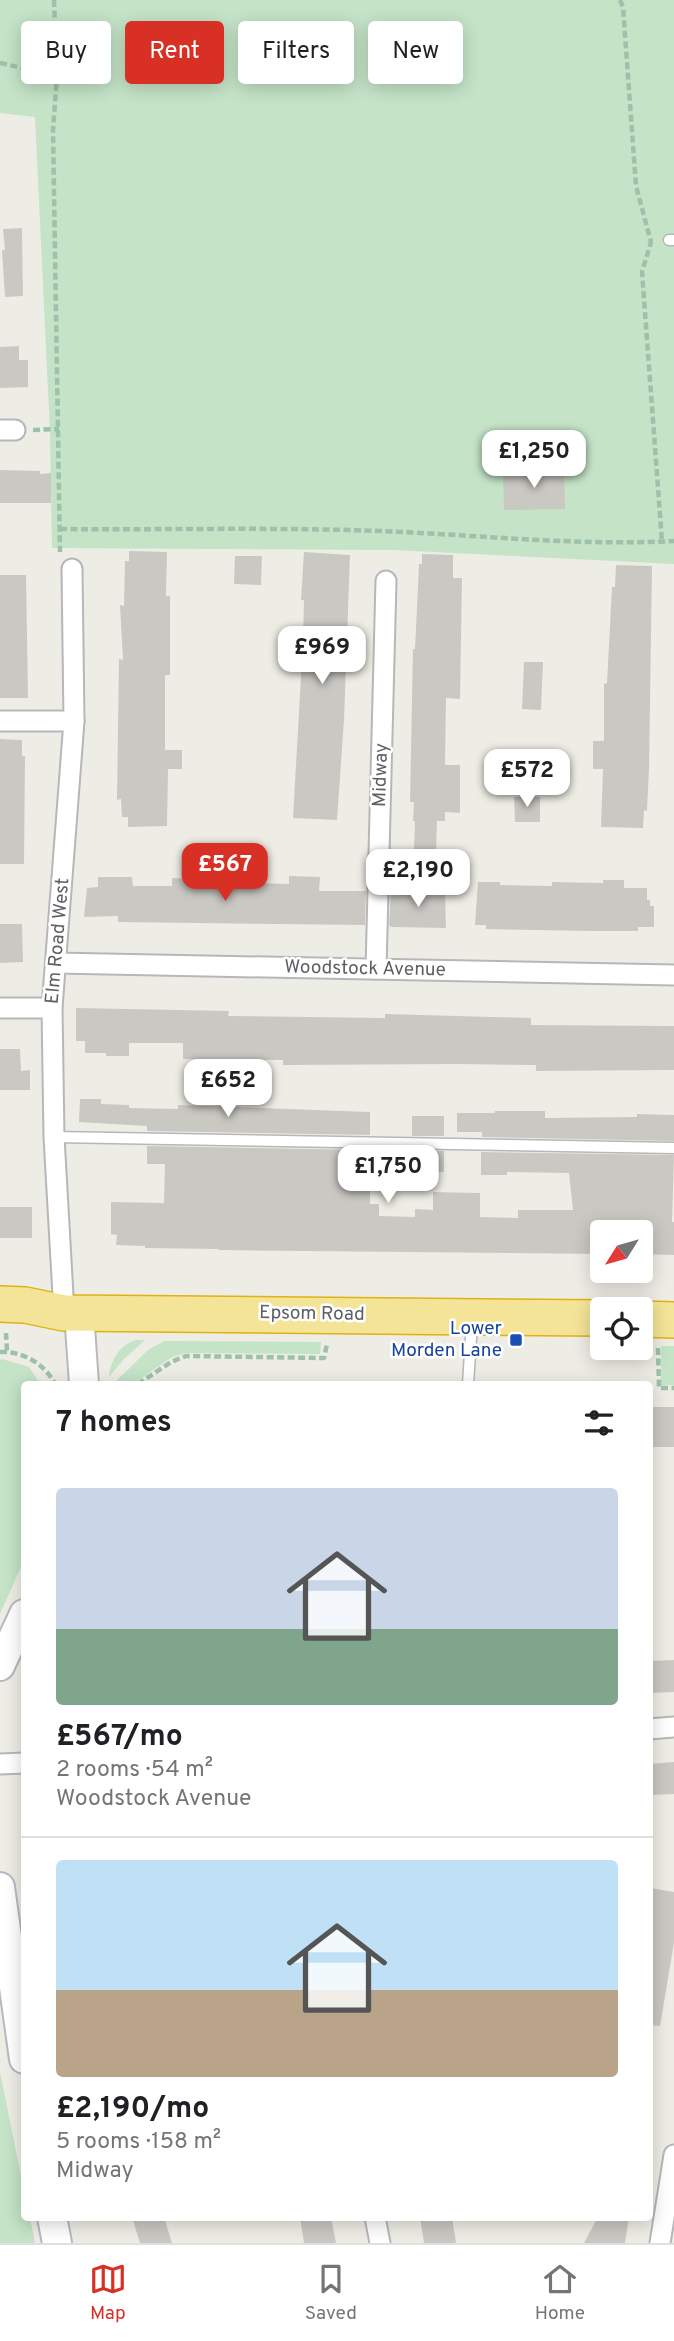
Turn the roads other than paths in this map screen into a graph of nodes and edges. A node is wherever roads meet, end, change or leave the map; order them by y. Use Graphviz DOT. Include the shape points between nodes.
graph roads {
  1 [pos="72,569"];
  2 [pos="386,581"];
  3 [pos="0,721"];
  4 [pos="74,721"];
  5 [pos="57,963"];
  6 [pos="376,969"];
  7 [pos="674,975"];
  8 [pos="0,1008"];
  9 [pos="52,1008"];
  10 [pos="54,1138"];
  11 [pos="674,1148"];
  12 [pos="0,1304"];
  13 [pos="71,1313"];
  14 [pos="472,1315"];
  15 [pos="590,1318"];
  16 [pos="4,1341"];
  17 [pos="83,1381"];
  18 [pos="468,1381"];
  19 [pos="21,1620"];
  20 [pos="0,1666"];
  21 [pos="674,1727"];
  22 [pos="653,1729"];
  23 [pos="21,1763"];
  24 [pos="0,1764"];
  25 [pos="0,1886"];
  26 [pos="21,2037"];
  27 [pos="674,2155"];
  28 [pos="53,2221"];
  29 [pos="376,2221"];
  30 [pos="57,2243"];
  31 [pos="380,2243"];
  32 [pos="660,2243"];
  1 -- 4 [label="street, Elm Road West"];
  2 -- 6 [label="street, Midway"];
  3 -- 4 [label="street"];
  4 -- 5 [label="street, Elm Road West"];
  5 -- 6 [label="street, Woodstock Avenue"];
  5 -- 9 [label="street, Elm Road West"];
  6 -- 7 [label="street, Woodstock Avenue"];
  8 -- 9 [label="street"];
  9 -- 10 [label="street, Elm Road West"];
  10 -- 11 [label="lane"];
  10 -- 13 [label="street, Elm Road West"];
  12 -- 13 [label="highway, Epsom Road"];
  13 -- 14 [label="highway, Epsom Road"];
  13 -- 16 [label="highway, Epsom Road" via="26,1327"];
  13 -- 17 [label="street"];
  14 -- 15 [label="highway, Epsom Road"];
  14 -- 18 [label="lane"];
  19 -- 20 [label="street"];
  21 -- 22 [label="street"];
  23 -- 24 [label="street"];
  25 -- 26 [label="street"];
  27 -- 32 [label="street"];
  28 -- 30 [label="street"];
  29 -- 31 [label="street"];
}
